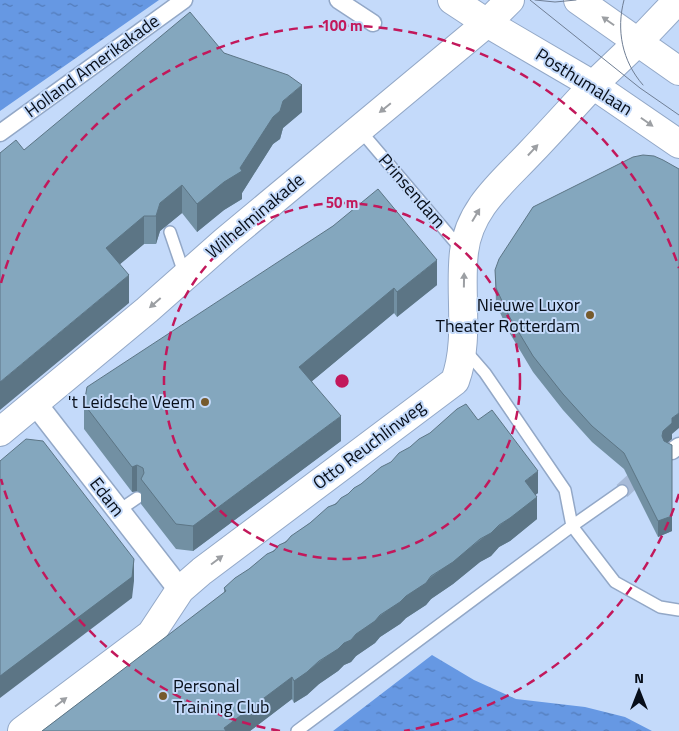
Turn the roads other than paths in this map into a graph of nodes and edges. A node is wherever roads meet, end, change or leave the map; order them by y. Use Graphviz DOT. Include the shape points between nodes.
graph roads {
  1 [pos="184,0"];
  2 [pos="338,0"];
  3 [pos="452,0"];
  4 [pos="510,0"];
  5 [pos="578,0"];
  6 [pos="678,0"];
  7 [pos="373,24"];
  8 [pos="488,24"];
  9 [pos="638,42"];
  10 [pos="679,71"];
  11 [pos="593,85"];
  12 [pos="359,129"];
  13 [pos="0,133"];
  14 [pos="679,144"];
  15 [pos="170,232"];
  16 [pos="464,252"];
  17 [pos="185,276"];
  18 [pos="462,347"];
  19 [pos="35,403"];
  20 [pos="0,432"];
  21 [pos="622,491"];
  22 [pos="136,498"];
  23 [pos="118,511"];
  24 [pos="572,526"];
  25 [pos="180,590"];
  26 [pos="679,610"];
  27 [pos="22,731"];
  28 [pos="297,731"];
  1 -- 13 [label="street, Holland Amerikakade"];
  2 -- 7 [label="street"];
  3 -- 8 [label="street, Posthumalaan"];
  4 -- 8 [label="street, Wilhelminakade"];
  9 -- 5 [label="street, one-way"];
  6 -- 9 [label="street"];
  8 -- 11 [label="street, Posthumalaan"];
  8 -- 12 [label="street, Wilhelminakade, one-way"];
  9 -- 10 [label="street"];
  9 -- 11 [label="street"];
  11 -- 14 [label="street, Posthumalaan, one-way"];
  16 -- 11 [label="street, Otto Reuchlinweg, one-way" via="469,227 484,201"];
  12 -- 16 [label="lane, Prinsendam"];
  12 -- 17 [label="street, Wilhelminakade"];
  15 -- 17 [label="lane"];
  18 -- 16 [label="street, Otto Reuchlinweg, one-way"];
  17 -- 19 [label="street, Wilhelminakade, one-way"];
  18 -- 24 [label="lane" via="566,490"];
  25 -- 18 [label="street, Otto Reuchlinweg, one-way" via="455,381"];
  19 -- 20 [label="street, Wilhelminakade"];
  19 -- 23 [label="street, Edam"];
  21 -- 24 [label="lane"];
  22 -- 23 [label="lane"];
  23 -- 25 [label="street, Edam"];
  24 -- 26 [label="lane" via="615,582 660,608"];
  24 -- 28 [label="lane"];
  27 -- 25 [label="street, Otto Reuchlinweg, one-way" via="151,634"];
}
